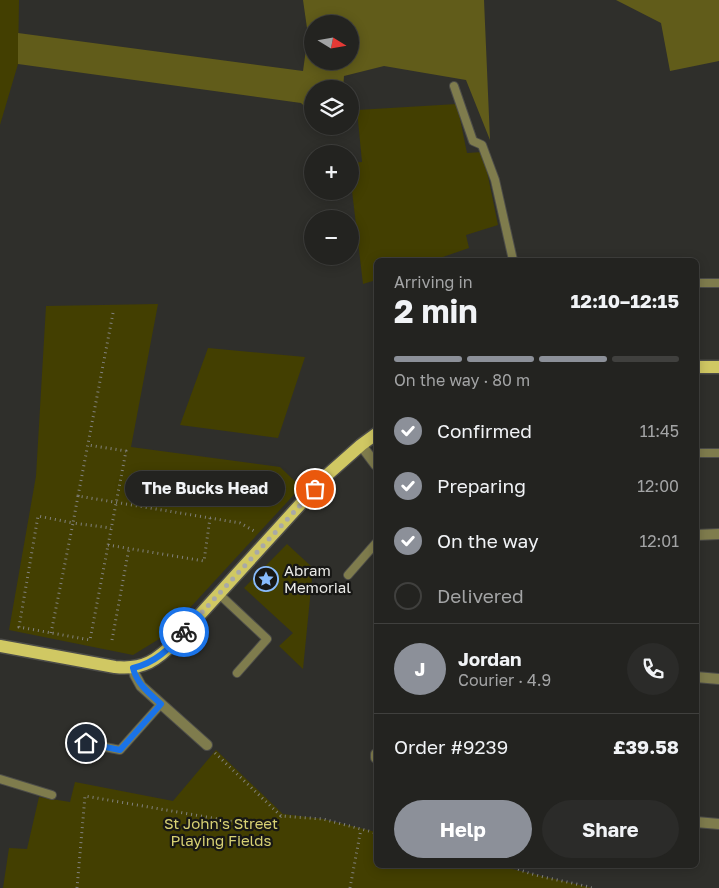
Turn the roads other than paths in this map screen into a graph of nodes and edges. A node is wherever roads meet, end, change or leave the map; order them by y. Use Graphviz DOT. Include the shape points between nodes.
graph roads {
  1 [pos="454,86"];
  2 [pos="513,258"];
  3 [pos="699,283"];
  4 [pos="719,283"];
  5 [pos="699,367"];
  6 [pos="719,367"];
  7 [pos="374,435"];
  8 [pos="361,445"];
  9 [pos="699,453"];
  10 [pos="719,453"];
  11 [pos="374,462"];
  12 [pos="719,534"];
  13 [pos="699,535"];
  14 [pos="374,545"];
  15 [pos="348,575"];
  16 [pos="219,594"];
  17 [pos="0,646"];
  18 [pos="133,668"];
  19 [pos="237,673"];
  20 [pos="699,677"];
  21 [pos="719,679"];
  22 [pos="161,704"];
  23 [pos="86,743"];
  24 [pos="207,745"];
  25 [pos="0,778"];
  26 [pos="52,795"];
  27 [pos="699,822"];
  28 [pos="719,824"];
  1 -- 2 [label="lane" via="473,141 482,145 495,180"];
  3 -- 4 [label="lane"];
  5 -- 6 [label="main road"];
  7 -- 8 [label="main road"];
  8 -- 11 [label="street"];
  8 -- 16 [label="main road" via="326,476"];
  9 -- 10 [label="lane"];
  12 -- 13 [label="street"];
  14 -- 15 [label="lane"];
  16 -- 18 [label="main road" via="164,653"];
  16 -- 19 [label="lane" via="267,639"];
  17 -- 18 [label="main road"];
  18 -- 22 [label="street" via="141,686"];
  20 -- 21 [label="street"];
  22 -- 23 [label="lane" via="120,750"];
  22 -- 24 [label="street"];
  25 -- 26 [label="lane"];
  27 -- 28 [label="street"];
}
